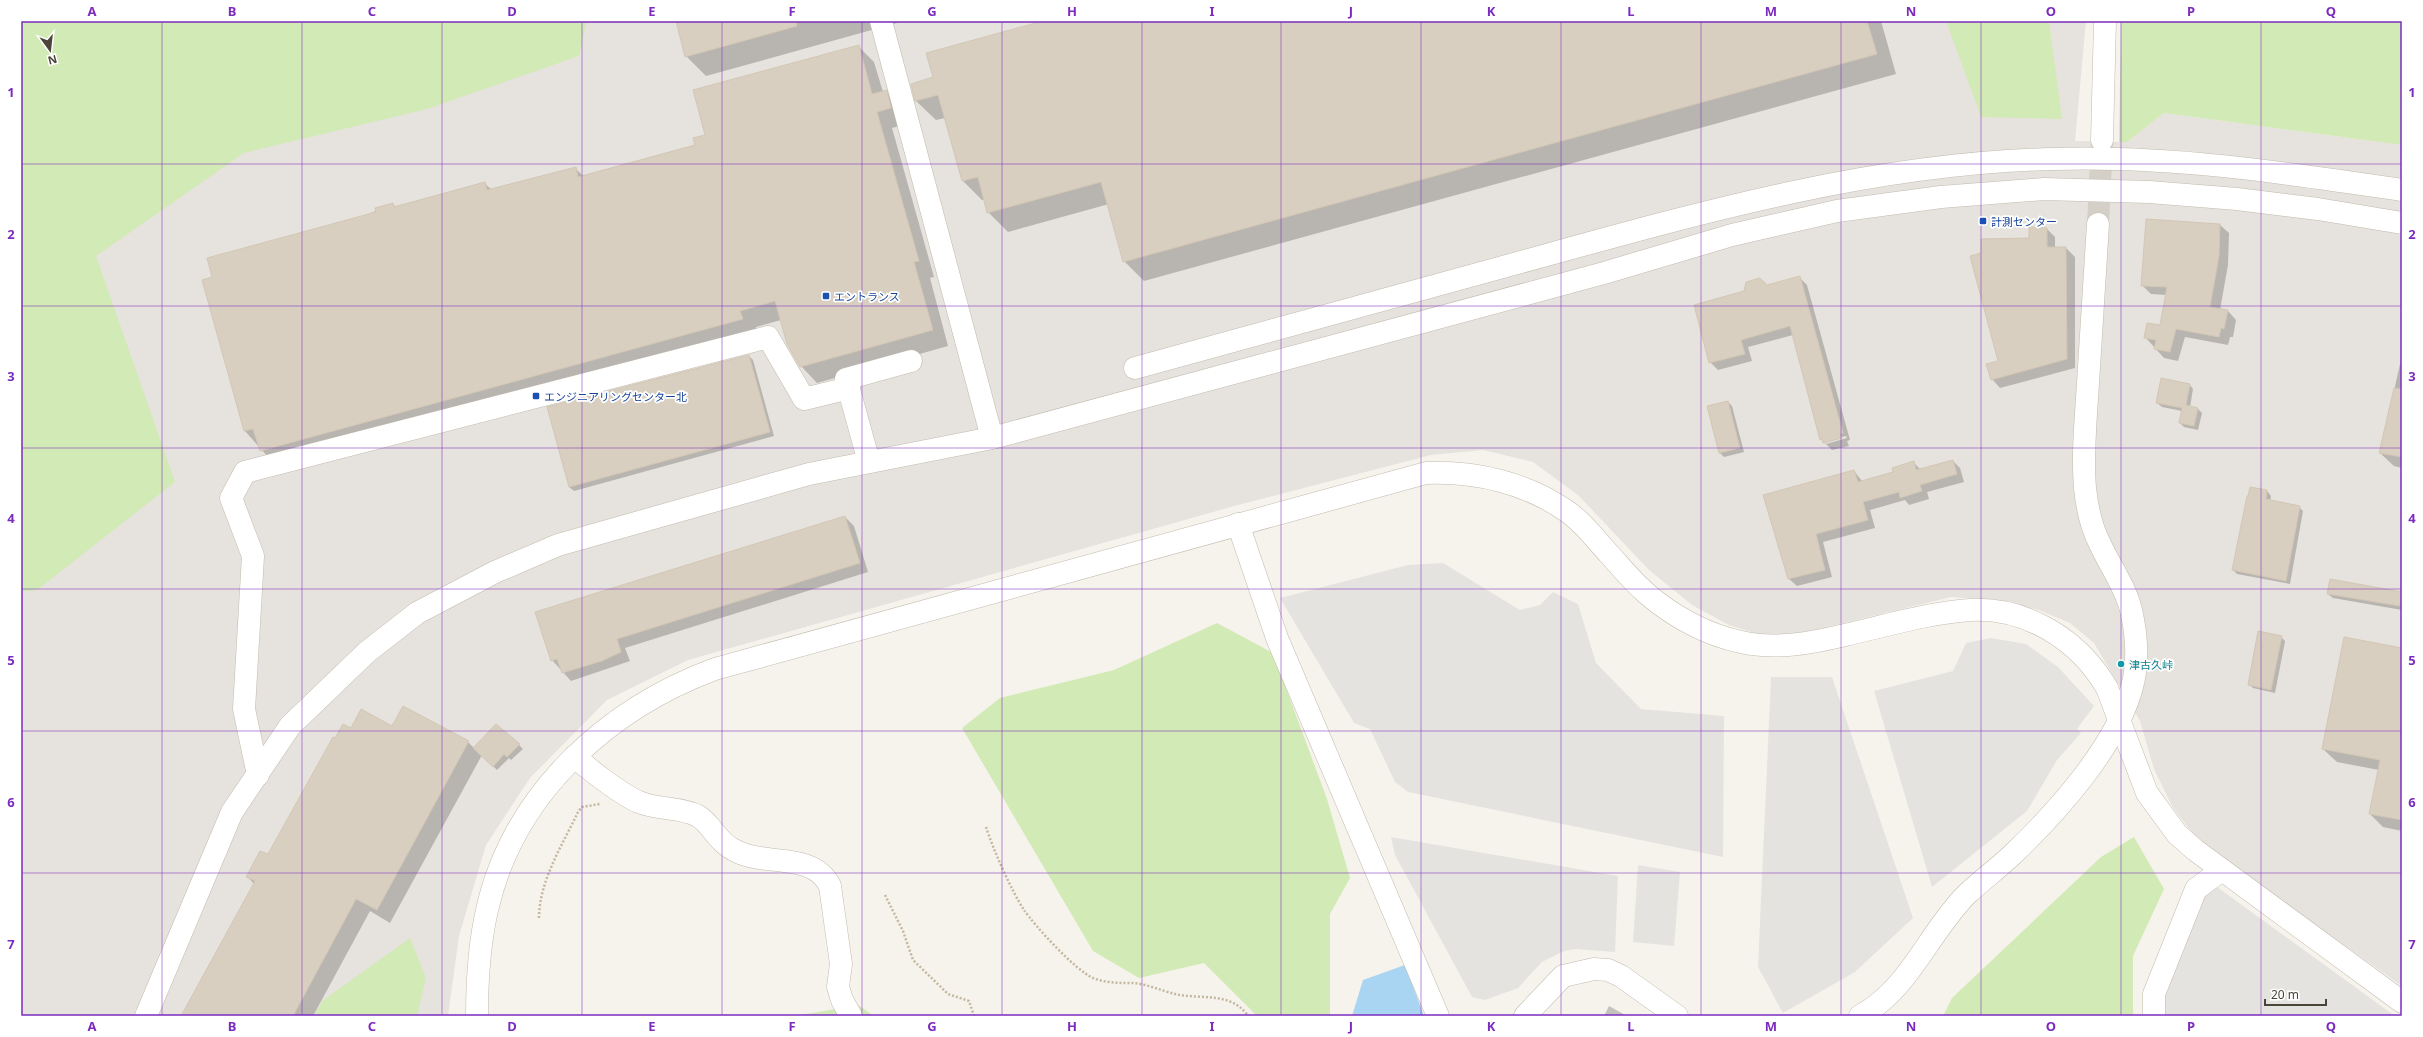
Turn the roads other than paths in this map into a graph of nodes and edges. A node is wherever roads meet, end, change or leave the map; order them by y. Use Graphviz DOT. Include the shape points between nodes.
graph roads {
  1 [pos="881,21"];
  2 [pos="2105,21"];
  3 [pos="2102,140"];
  4 [pos="2402,190"];
  5 [pos="1692,217"];
  6 [pos="2402,222"];
  7 [pos="2098,224"];
  8 [pos="1700,244"];
  9 [pos="912,361"];
  10 [pos="1135,368"];
  11 [pos="849,388"];
  12 [pos="992,438"];
  13 [pos="869,462"];
  14 [pos="1238,524"];
  15 [pos="2120,721"];
  16 [pos="575,756"];
  17 [pos="258,775"];
  18 [pos="2222,870"];
  19 [pos="2402,1002"];
  20 [pos="146,1016"];
  21 [pos="476,1016"];
  22 [pos="851,1016"];
  23 [pos="1438,1016"];
  24 [pos="1525,1016"];
  25 [pos="1677,1016"];
  26 [pos="1860,1016"];
  27 [pos="2154,1016"];
  1 -- 12 [label="street"];
  2 -- 3 [label="street"];
  4 -- 5 [label="street" via="2232,167 2053,158 1881,176 1766,198"];
  5 -- 8 [label="street"];
  5 -- 10 [label="street"];
  6 -- 8 [label="street" via="2237,199 2149,192 2044,189 1941,197 1837,211"];
  7 -- 15 [label="street" via="2086,409 2085,486 2089,519 2129,603 2136,631 2132,688"];
  8 -- 12 [label="street" via="1604,273"];
  9 -- 11 [label="street" via="846,379"];
  11 -- 13 [label="street"];
  11 -- 17 [label="street" via="804,399 768,337 245,472 231,498 252,556 244,709"];
  12 -- 13 [label="street"];
  13 -- 17 [label="street" via="809,474 558,545 495,572 417,613 367,652 290,726"];
  14 -- 15 [label="street" via="1426,474 1471,474 1494,479 1531,492 1569,513 1645,592 1685,620 1712,633 1742,642 1791,645 1964,611 2021,617 2060,635 2092,666 2107,688"];
  14 -- 16 [label="street" via="715,669 655,696 620,717"];
  14 -- 23 [label="street" via="1277,638"];
  15 -- 18 [label="street" via="2146,793 2160,814 2183,839"];
  15 -- 26 [label="street" via="2069,795 2011,856 1946,917 1890,996"];
  16 -- 21 [label="street" via="541,794 510,848 498,877 487,909 477,984"];
  16 -- 22 [label="street" via="583,765 639,802 699,816 725,846 752,858 808,865 825,877 830,886 841,964 838,987"];
  17 -- 20 [label="street" via="232,812"];
  18 -- 19 [label="street"];
  18 -- 27 [label="street" via="2196,889 2154,994"];
  24 -- 25 [label="street" via="1563,976 1594,969 1608,970 1621,976"];
}
